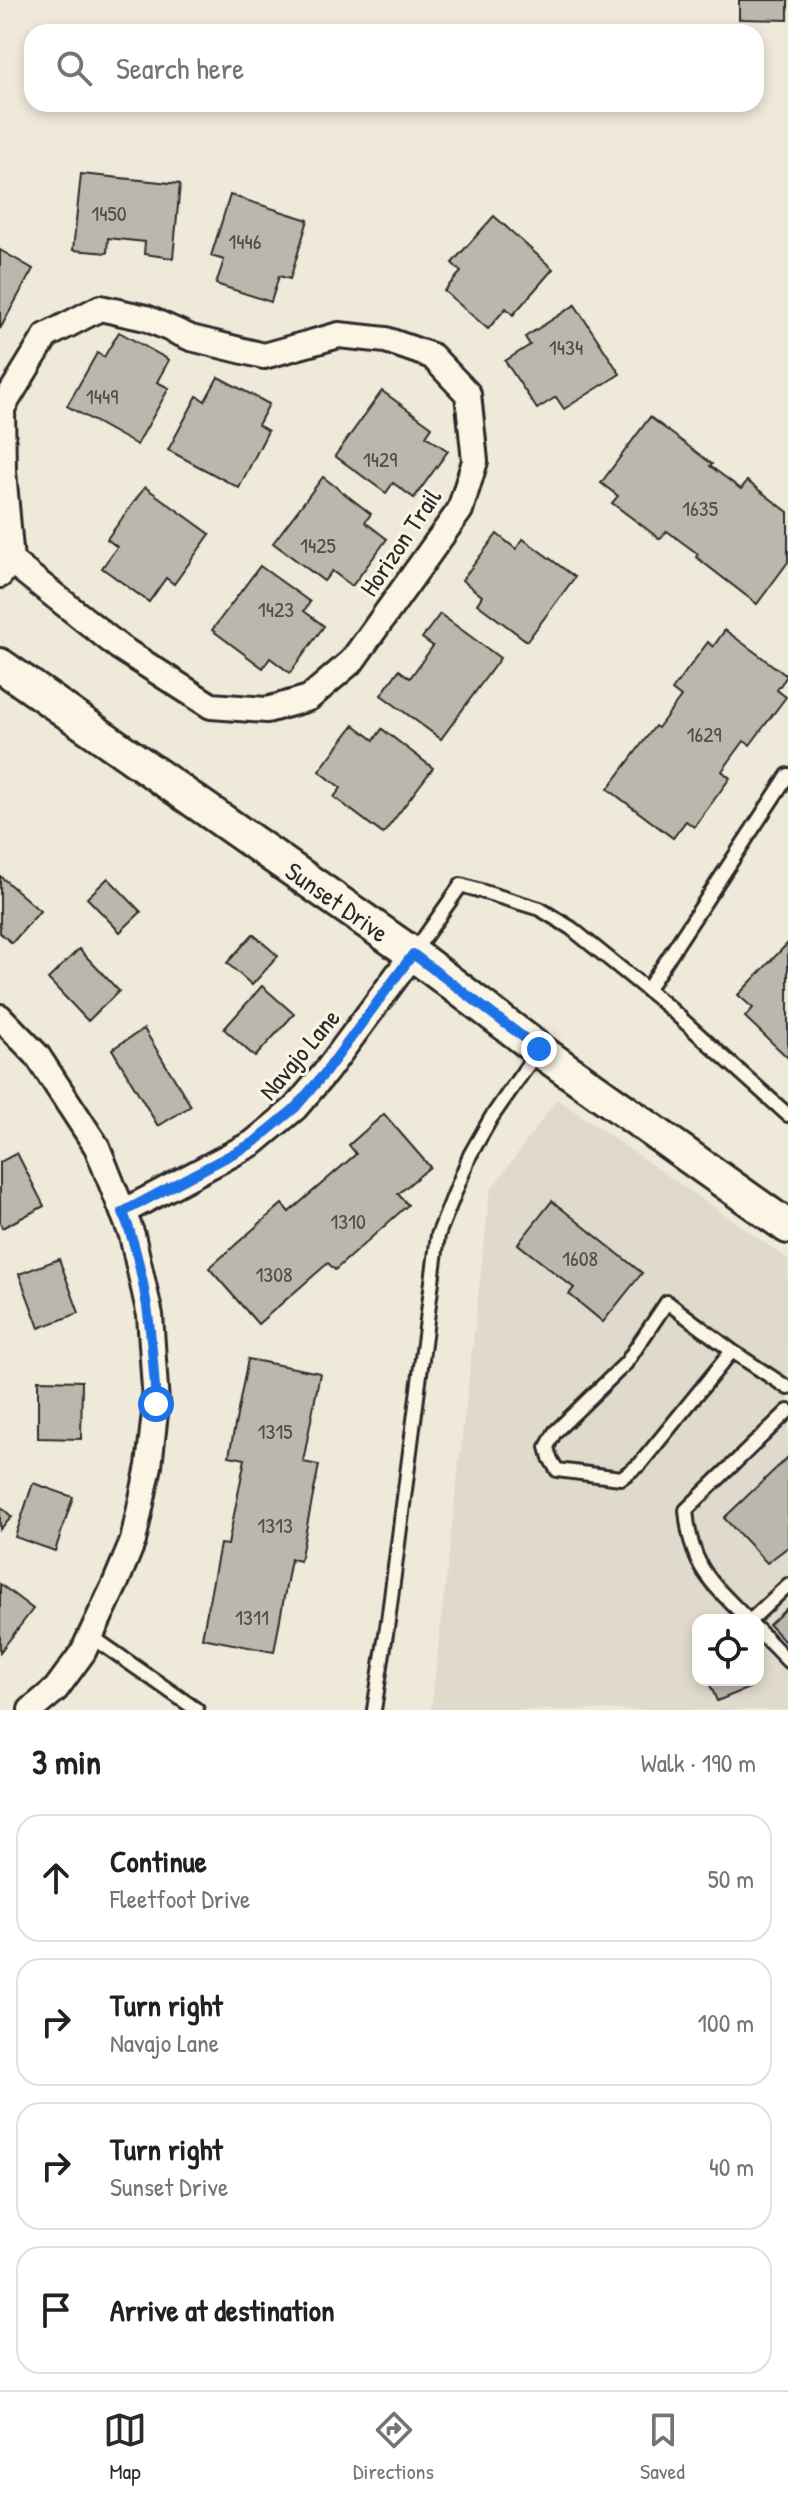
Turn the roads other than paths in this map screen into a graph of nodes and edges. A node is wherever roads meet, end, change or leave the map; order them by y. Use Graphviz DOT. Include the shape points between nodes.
graph roads {
  1 [pos="1,407"];
  2 [pos="6,568"];
  3 [pos="0,665"];
  4 [pos="788,775"];
  5 [pos="413,954"];
  6 [pos="647,990"];
  7 [pos="0,1017"];
  8 [pos="539,1049"];
  9 [pos="788,1115"];
  10 [pos="123,1212"];
  11 [pos="788,1227"];
  12 [pos="732,1351"];
  13 [pos="788,1388"];
  14 [pos="788,1411"];
  15 [pos="788,1585"];
  16 [pos="744,1614"];
  17 [pos="757,1614"];
  18 [pos="91,1636"];
  19 [pos="764,1636"];
  20 [pos="788,1661"];
  21 [pos="31,1710"];
  22 [pos="197,1710"];
  23 [pos="374,1710"];
  1 -- 2 [label="street, Horizon Trail"];
  1 -- 2 [label="street, Horizon Trail" via="46,336 100,308 264,356 339,335 386,340 432,356 468,394 475,461 460,510 352,661 309,698 267,710 211,706"];
  3 -- 5 [label="street, Sunset Drive"];
  4 -- 6 [label="lane"];
  5 -- 6 [label="lane" via="461,885 540,909"];
  5 -- 8 [label="street, Sunset Drive"];
  5 -- 10 [label="street, Navajo Lane" via="295,1108 253,1143"];
  6 -- 9 [label="lane"];
  7 -- 10 [label="street" via="37,1055 97,1147"];
  8 -- 11 [label="street, Sunset Drive"];
  8 -- 23 [label="lane" via="470,1155 438,1235"];
  10 -- 18 [label="street" via="150,1315 156,1404 133,1541"];
  12 -- 12 [label="lane" via="667,1302 626,1363 555,1432 547,1447 557,1470 621,1478 640,1464"];
  12 -- 13 [label="lane"];
  14 -- 16 [label="lane" via="686,1510 689,1541 706,1577"];
  15 -- 17 [label="lane"];
  18 -- 21 [label="street" via="56,1689"];
  18 -- 22 [label="lane"];
  19 -- 20 [label="lane"];
}
